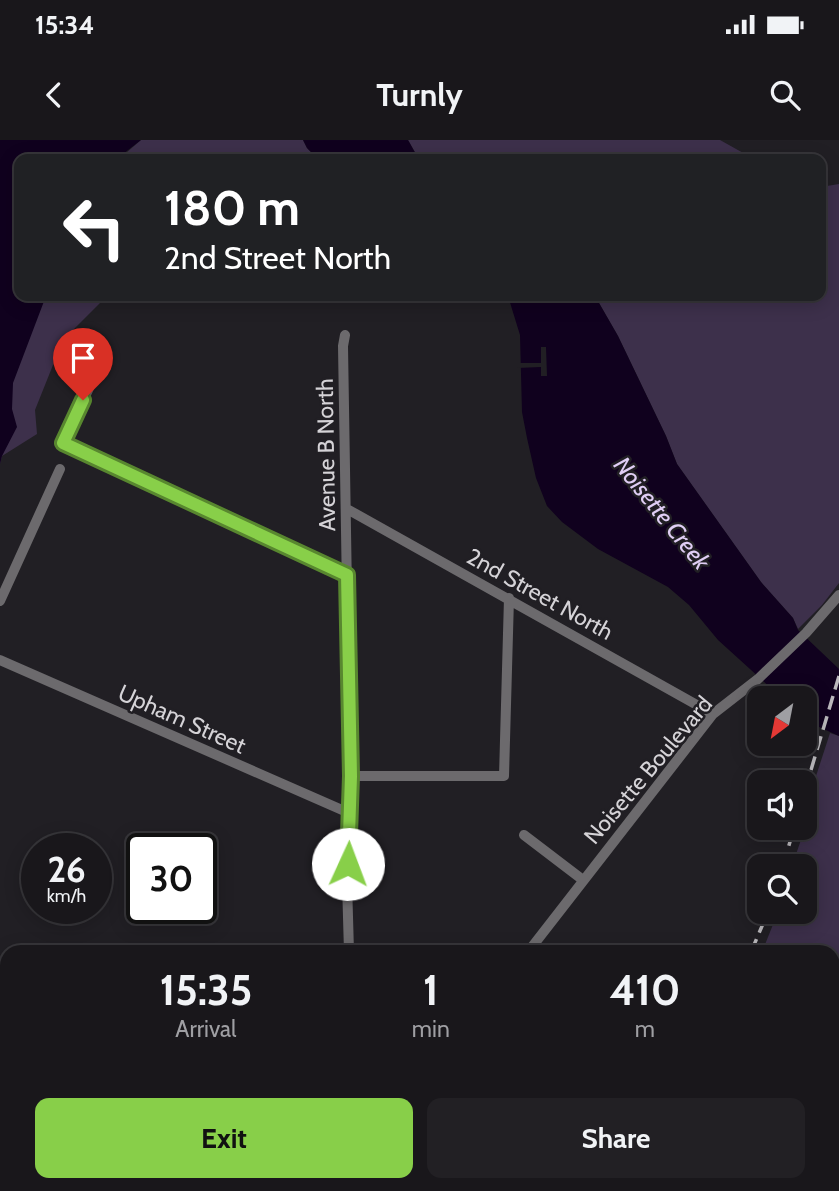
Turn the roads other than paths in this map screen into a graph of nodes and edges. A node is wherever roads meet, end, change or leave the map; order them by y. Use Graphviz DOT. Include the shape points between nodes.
graph roads {
  1 [pos="345,335"];
  2 [pos="104,356"];
  3 [pos="60,469"];
  4 [pos="347,509"];
  5 [pos="347,575"];
  6 [pos="839,595"];
  7 [pos="509,598"];
  8 [pos="0,601"];
  9 [pos="0,660"];
  10 [pos="713,714"];
  11 [pos="351,776"];
  12 [pos="349,813"];
  13 [pos="524,835"];
  14 [pos="583,880"];
  15 [pos="349,945"];
  16 [pos="533,945"];
  1 -- 4 [label="street, Avenue B North"];
  2 -- 5 [label="street" via="63,443"];
  3 -- 8 [label="street"];
  4 -- 5 [label="street, Avenue B North"];
  4 -- 7 [label="street, 2nd Street North"];
  5 -- 11 [label="street, Avenue B North"];
  6 -- 10 [label="street, Noisette Boulevard" via="758,679"];
  7 -- 10 [label="street, 2nd Street North"];
  7 -- 11 [label="street" via="504,776"];
  9 -- 12 [label="street, Upham Street"];
  10 -- 14 [label="street, Noisette Boulevard"];
  11 -- 12 [label="street, Avenue B North"];
  12 -- 15 [label="street, Avenue B North"];
  13 -- 14 [label="street"];
  14 -- 16 [label="street, Noisette Boulevard"];
}
